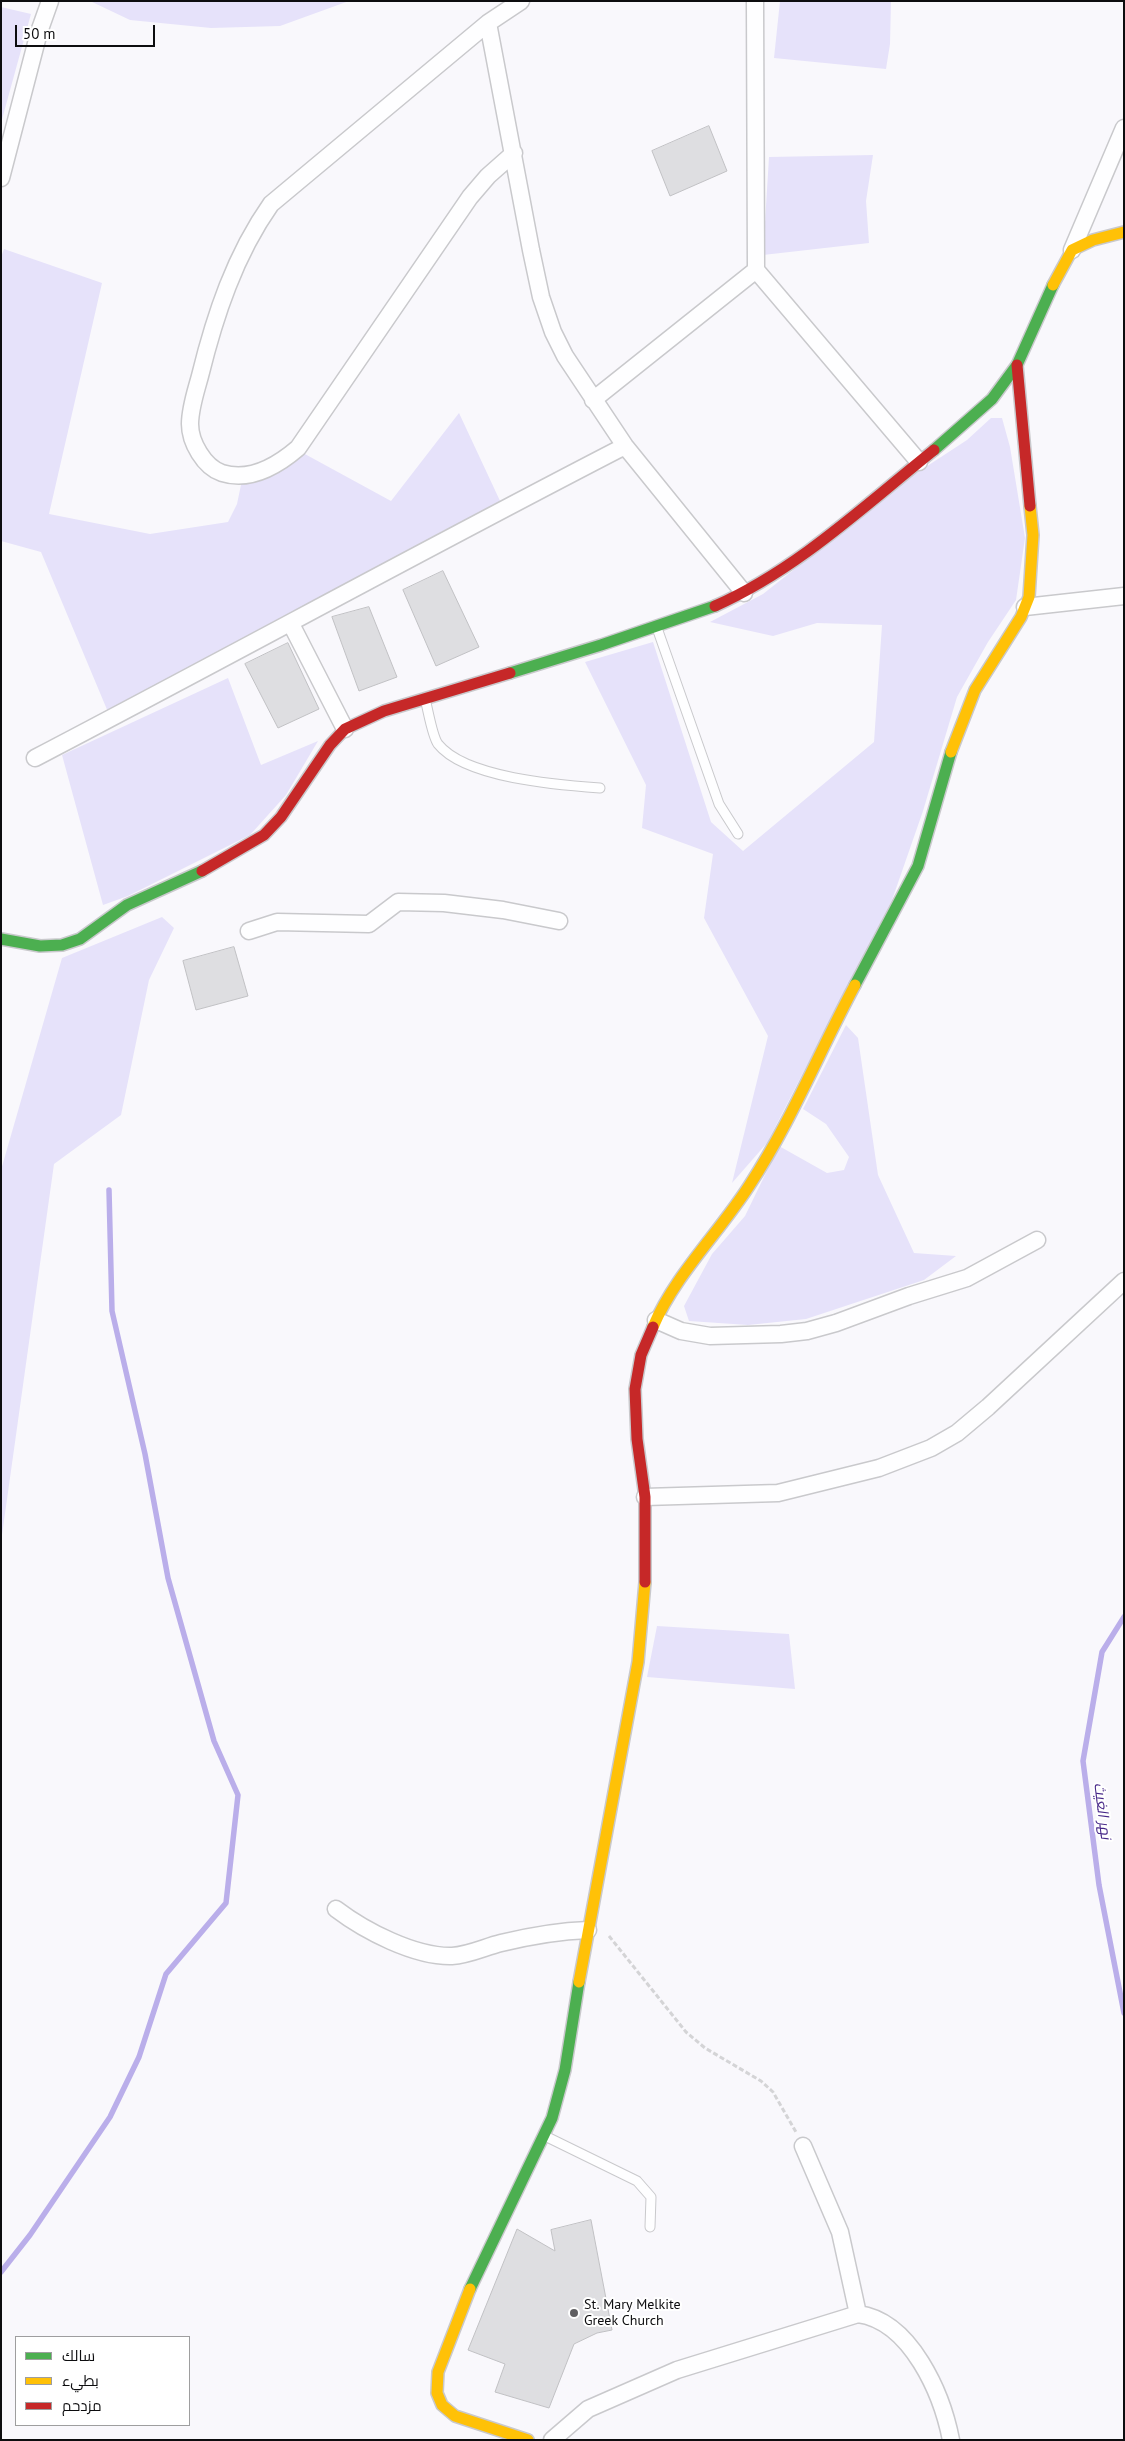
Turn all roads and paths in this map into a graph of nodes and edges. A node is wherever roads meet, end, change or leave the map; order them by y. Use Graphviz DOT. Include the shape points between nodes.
graph roads {
  1 [pos="50,1"];
  2 [pos="521,1"];
  3 [pos="755,1"];
  4 [pos="488,22"];
  5 [pos="1124,128"];
  6 [pos="514,153"];
  7 [pos="1,178"];
  8 [pos="1124,232"];
  9 [pos="1072,250"];
  10 [pos="756,270"];
  11 [pos="1016,365"];
  12 [pos="593,400"];
  13 [pos="625,446"];
  14 [pos="919,462"];
  15 [pos="744,593"];
  16 [pos="1124,596"];
  17 [pos="1025,607"];
  18 [pos="291,624"];
  19 [pos="657,627"];
  20 [pos="425,699"];
  21 [pos="345,730"];
  22 [pos="35,758"];
  23 [pos="600,788"];
  24 [pos="738,834"];
  25 [pos="559,921"];
  26 [pos="249,931"];
  27 [pos="1,939"];
  28 [pos="1037,1240"];
  29 [pos="1124,1281"];
  30 [pos="656,1320"];
  31 [pos="645,1497"];
  32 [pos="336,1909"];
  33 [pos="590,1923"];
  34 [pos="544,2135"];
  35 [pos="803,2146"];
  36 [pos="650,2227"];
  37 [pos="858,2314"];
  38 [pos="528,2440"];
  39 [pos="552,2440"];
  40 [pos="951,2440"];
  1 -- 7 [label="street"];
  2 -- 4 [label="street"];
  3 -- 10 [label="street"];
  4 -- 6 [label="street"];
  4 -- 6 [label="street" via="271,204 257,223 242,250 212,330 191,411 193,438 208,464 230,475 250,475 282,462 298,448 470,198 488,176"];
  5 -- 9 [label="street"];
  6 -- 12 [label="street" via="541,297 561,348"];
  8 -- 9 [label="street" via="1093,240"];
  9 -- 11 [label="street"];
  10 -- 12 [label="street"];
  10 -- 14 [label="street"];
  11 -- 14 [label="street" via="992,399"];
  11 -- 17 [label="street" via="1033,535 1029,597"];
  12 -- 13 [label="street"];
  13 -- 15 [label="street"];
  13 -- 18 [label="street"];
  14 -- 15 [label="street" via="822,542"];
  15 -- 19 [label="street"];
  16 -- 17 [label="street"];
  17 -- 30 [label="street" via="1022,617 975,690 951,752 918,866 833,1026 785,1128 748,1188 689,1266"];
  18 -- 21 [label="street"];
  18 -- 22 [label="street"];
  19 -- 20 [label="street"];
  19 -- 24 [label="lane" via="719,804"];
  20 -- 21 [label="street" via="384,712"];
  20 -- 23 [label="lane" via="438,743 462,761 492,772 548,785"];
  21 -- 27 [label="street" via="330,745 281,817 264,835 241,850 193,876 127,905 80,939 62,945 40,946"];
  25 -- 26 [label="street" via="444,903 398,902 369,924 276,922"];
  28 -- 30 [label="street" via="967,1278 807,1330 710,1336 681,1331"];
  29 -- 31 [label="street" via="988,1407 931,1448 879,1468 778,1493"];
  30 -- 31 [label="street" via="641,1355 635,1389 637,1439"];
  31 -- 33 [label="street" via="646,1568 638,1662"];
  32 -- 33 [label="street" via="380,1935 413,1949 442,1956 464,1954"];
  33 -- 34 [label="street" via="565,2070"];
  33 -- 35 [label="path" via="696,2042 761,2081 773,2092"];
  34 -- 36 [label="lane" via="637,2181 651,2197"];
  34 -- 38 [label="street" via="471,2286 437,2380 437,2393 442,2405 455,2416"];
  35 -- 37 [label="street" via="840,2232"];
  37 -- 39 [label="street" via="677,2370 588,2409"];
  37 -- 40 [label="street" via="879,2320 893,2329 917,2355 934,2386 948,2422"];
}
